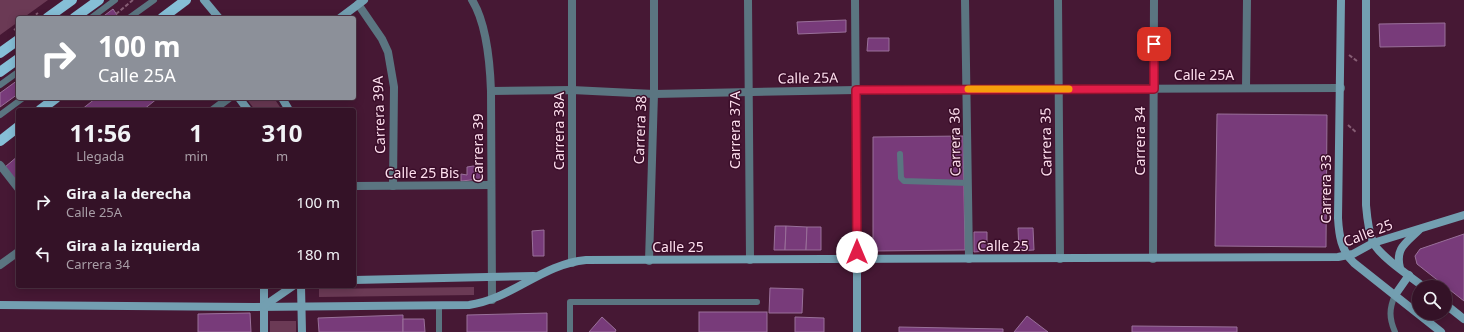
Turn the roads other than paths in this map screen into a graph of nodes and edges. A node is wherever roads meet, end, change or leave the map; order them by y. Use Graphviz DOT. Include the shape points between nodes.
graph roads {
  1 [pos="72,0"];
  2 [pos="99,0"];
  3 [pos="115,0"];
  4 [pos="154,0"];
  5 [pos="186,0"];
  6 [pos="204,0"];
  7 [pos="472,0"];
  8 [pos="572,0"];
  9 [pos="654,0"];
  10 [pos="748,0"];
  11 [pos="855,0"];
  12 [pos="965,0"];
  13 [pos="1058,0"];
  14 [pos="1154,0"];
  15 [pos="1246,0"];
  16 [pos="1341,0"];
  17 [pos="1366,0"];
  18 [pos="361,2"];
  19 [pos="51,16"];
  20 [pos="77,16"];
  21 [pos="94,16"];
  22 [pos="132,16"];
  23 [pos="168,16"];
  24 [pos="217,16"];
  25 [pos="343,16"];
  26 [pos="16,41"];
  27 [pos="0,53"];
  28 [pos="16,60"];
  29 [pos="0,72"];
  30 [pos="16,73"];
  31 [pos="0,85"];
  32 [pos="1246,88"];
  33 [pos="1341,88"];
  34 [pos="967,89"];
  35 [pos="1059,89"];
  36 [pos="1154,89"];
  37 [pos="572,90"];
  38 [pos="856,90"];
  39 [pos="492,91"];
  40 [pos="748,92"];
  41 [pos="654,94"];
  42 [pos="20,100"];
  43 [pos="53,100"];
  44 [pos="226,100"];
  45 [pos="43,108"];
  46 [pos="216,108"];
  47 [pos="0,115"];
  48 [pos="16,124"];
  49 [pos="16,129"];
  50 [pos="0,133"];
  51 [pos="0,141"];
  52 [pos="900,154"];
  53 [pos="0,165"];
  54 [pos="968,183"];
  55 [pos="16,185"];
  56 [pos="491,185"];
  57 [pos="356,186"];
  58 [pos="394,186"];
  59 [pos="1464,215"];
  60 [pos="1421,228"];
  61 [pos="1373,243"];
  62 [pos="16,253"];
  63 [pos="1347,256"];
  64 [pos="969,259"];
  65 [pos="1060,259"];
  66 [pos="1153,259"];
  67 [pos="750,260"];
  68 [pos="857,260"];
  69 [pos="649,261"];
  70 [pos="572,262"];
  71 [pos="0,265"];
  72 [pos="1400,268"];
  73 [pos="1409,275"];
  74 [pos="536,276"];
  75 [pos="492,278"];
  76 [pos="356,280"];
  77 [pos="1415,280"];
  78 [pos="264,288"];
  79 [pos="290,288"];
  80 [pos="301,288"];
  81 [pos="1395,295"];
  82 [pos="492,300"];
  83 [pos="757,302"];
  84 [pos="0,304"];
  85 [pos="439,305"];
  86 [pos="264,306"];
  87 [pos="301,306"];
  88 [pos="1452,310"];
  89 [pos="1464,319"];
  90 [pos="264,332"];
  91 [pos="302,332"];
  92 [pos="439,332"];
  93 [pos="570,332"];
  94 [pos="857,332"];
  95 [pos="1395,332"];
  96 [pos="1441,332"];
  1 -- 19 [label="main road"];
  2 -- 20 [label="main road"];
  3 -- 21 [label="lane"];
  4 -- 22 [label="lane"];
  5 -- 23 [label="main road"];
  6 -- 24 [label="street"];
  7 -- 39 [label="street, Carrera 39" via="478,10 488,48"];
  8 -- 37 [label="street, Carrera 38A"];
  9 -- 41 [label="street, Carrera 38"];
  10 -- 40 [label="street, Carrera 37A"];
  11 -- 38 [label="street"];
  12 -- 34 [label="street, Carrera 36"];
  13 -- 35 [label="street, Carrera 35"];
  14 -- 36 [label="street, Carrera 34"];
  15 -- 32 [label="street"];
  16 -- 33 [label="street, Carrera 33"];
  17 -- 61 [label="street" via="1366,205"];
  18 -- 25 [label="street"];
  18 -- 58 [label="street, Carrera 39A" via="388,52 394,88"];
  26 -- 27 [label="main road"];
  28 -- 29 [label="main road"];
  30 -- 31 [label="lane"];
  32 -- 33 [label="street, Calle 25A"];
  32 -- 36 [label="street, Calle 25A"];
  33 -- 63 [label="street, Carrera 33" via="1338,218 1340,237"];
  34 -- 35 [label="street, Calle 25A"];
  34 -- 38 [label="street, Calle 25A"];
  34 -- 54 [label="street, Carrera 36"];
  35 -- 36 [label="street, Calle 25A"];
  35 -- 65 [label="street, Carrera 35"];
  36 -- 66 [label="street, Carrera 34"];
  37 -- 39 [label="street, Calle 25A"];
  37 -- 41 [label="street, Calle 25A"];
  37 -- 70 [label="street, Carrera 38A"];
  38 -- 40 [label="street, Calle 25A"];
  38 -- 68 [label="street"];
  39 -- 56 [label="street, Carrera 39"];
  40 -- 41 [label="street, Calle 25A"];
  40 -- 67 [label="street, Carrera 37A"];
  41 -- 69 [label="street, Carrera 38"];
  42 -- 47 [label="lane"];
  43 -- 45 [label="main road"];
  44 -- 46 [label="street"];
  48 -- 50 [label="main road"];
  49 -- 51 [label="main road"];
  52 -- 54 [label="lane" via="901,178 904,181"];
  53 -- 55 [label="street"];
  54 -- 64 [label="street, Carrera 36"];
  56 -- 58 [label="street, Calle 25 Bis"];
  56 -- 75 [label="street, Carrera 39"];
  57 -- 58 [label="street, Calle 25 Bis"];
  59 -- 60 [label="street, Calle 25"];
  60 -- 61 [label="street, Calle 25"];
  60 -- 72 [label="street" via="1403,245 1398,260"];
  61 -- 63 [label="street, Calle 25"];
  61 -- 72 [label="street" via="1384,256"];
  62 -- 71 [label="street"];
  63 -- 66 [label="street, Calle 25"];
  63 -- 81 [label="street, Carrera 33"];
  64 -- 65 [label="street, Calle 25"];
  64 -- 68 [label="street, Calle 25"];
  65 -- 66 [label="street, Calle 25"];
  67 -- 68 [label="street, Calle 25"];
  67 -- 69 [label="street, Calle 25"];
  68 -- 94 [label="street"];
  69 -- 70 [label="street, Calle 25"];
  70 -- 74 [label="street, Calle 25"];
  72 -- 73 [label="street"];
  73 -- 77 [label="street"];
  73 -- 81 [label="street"];
  74 -- 75 [label="street, Calle 25"];
  74 -- 82 [label="street, Calle 25"];
  75 -- 76 [label="street, Calle 25"];
  75 -- 82 [label="street, Carrera 39"];
  78 -- 86 [label="street"];
  79 -- 86 [label="street"];
  80 -- 87 [label="street"];
  81 -- 95 [label="lane" via="1390,307 1390,320"];
  81 -- 96 [label="street, Carrera 33"];
  82 -- 85 [label="street, Calle 25" via="469,305"];
  83 -- 93 [label="lane" via="570,302"];
  84 -- 86 [label="street, Calle 25"];
  85 -- 87 [label="street, Calle 25"];
  85 -- 92 [label="lane"];
  86 -- 87 [label="street, Calle 25"];
  86 -- 90 [label="street"];
  87 -- 91 [label="street"];
  88 -- 89 [label="street"];
}
